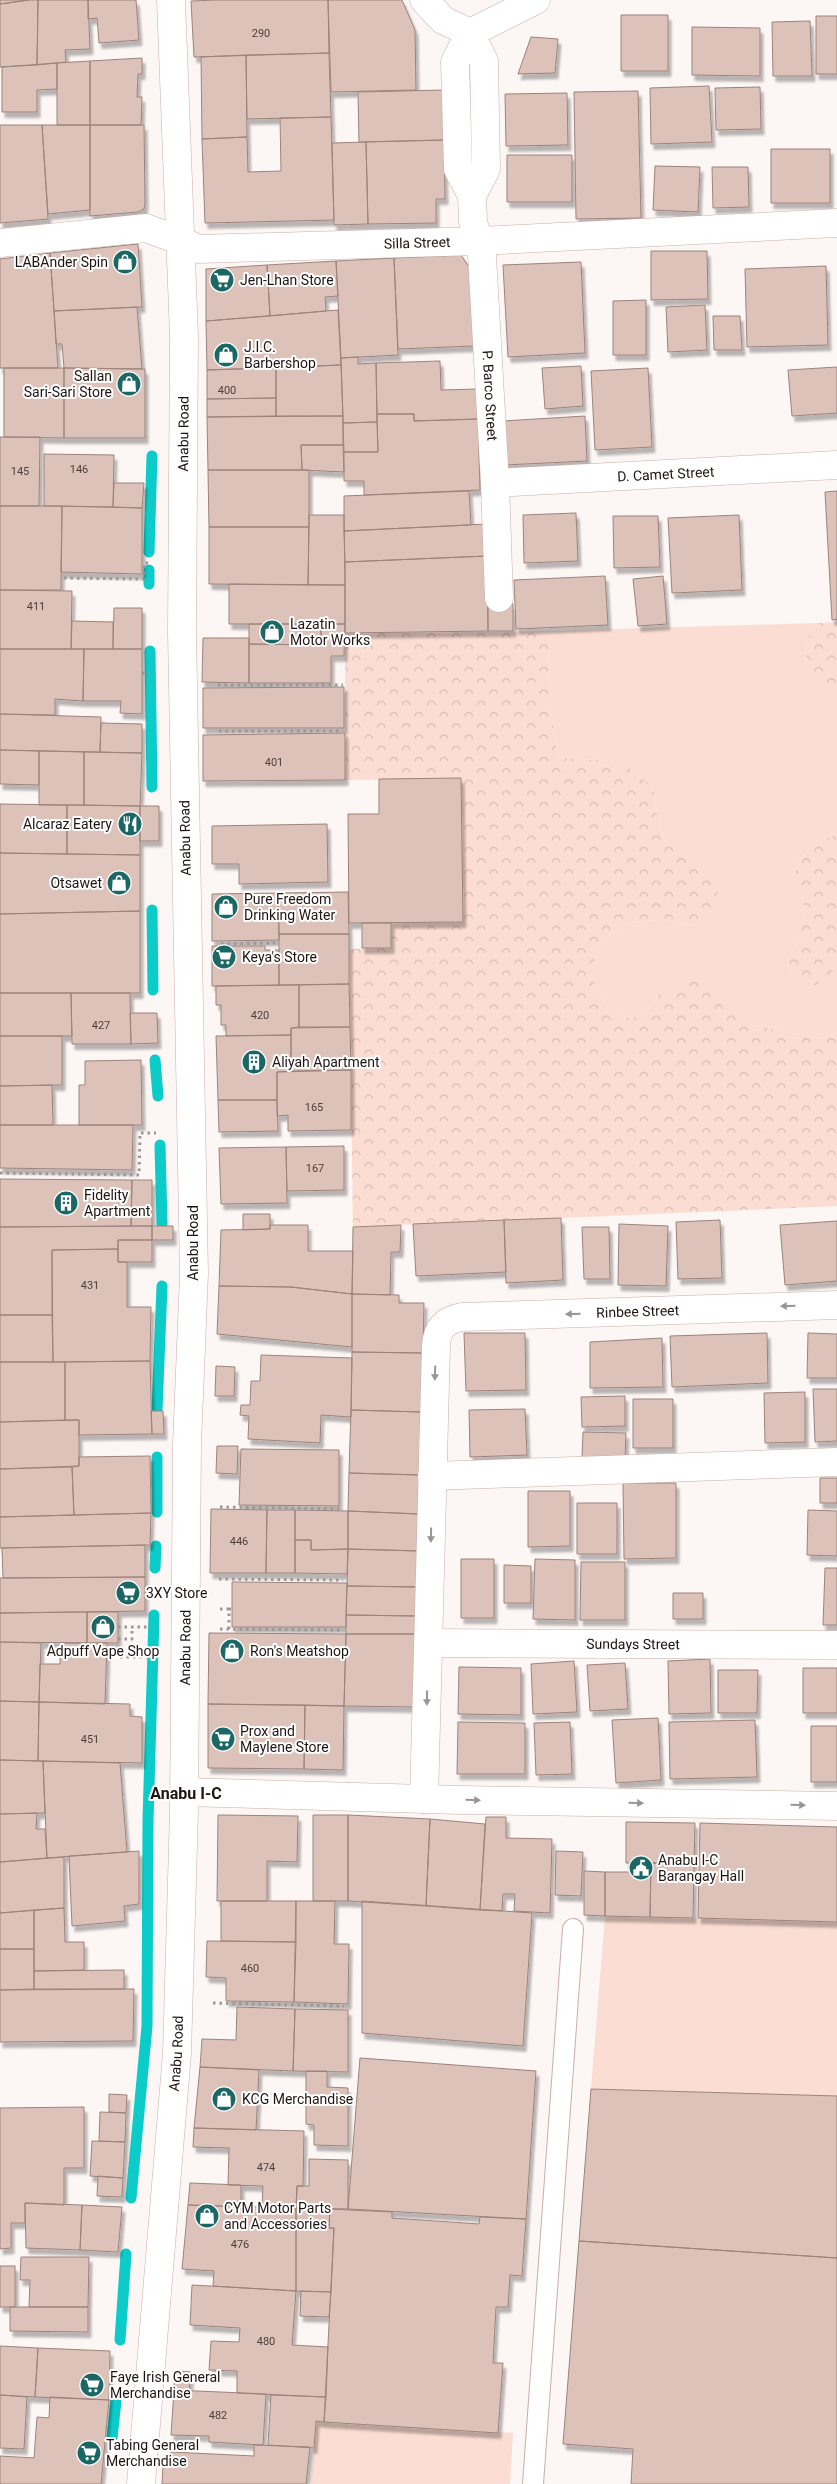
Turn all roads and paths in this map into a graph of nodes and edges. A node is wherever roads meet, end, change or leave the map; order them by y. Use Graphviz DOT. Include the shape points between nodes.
graph roads {
  1 [pos="171,0"];
  2 [pos="424,0"];
  3 [pos="536,0"];
  4 [pos="470,33"];
  5 [pos="837,223"];
  6 [pos="478,240"];
  7 [pos="180,241"];
  8 [pos="0,243"];
  9 [pos="837,466"];
  10 [pos="495,483"];
  11 [pos="182,563"];
  12 [pos="64,578"];
  13 [pos="499,598"];
  14 [pos="212,685"];
  15 [pos="342,685"];
  16 [pos="213,731"];
  17 [pos="342,731"];
  18 [pos="275,943"];
  19 [pos="220,944"];
  20 [pos="191,1133"];
  21 [pos="0,1173"];
  22 [pos="837,1305"];
  23 [pos="837,1462"];
  24 [pos="432,1476"];
  25 [pos="211,1507"];
  26 [pos="339,1508"];
  27 [pos="232,1579"];
  28 [pos="343,1580"];
  29 [pos="224,1609"];
  30 [pos="118,1627"];
  31 [pos="132,1627"];
  32 [pos="144,1627"];
  33 [pos="342,1630"];
  34 [pos="118,1639"];
  35 [pos="428,1643"];
  36 [pos="837,1645"];
  37 [pos="120,1657"];
  38 [pos="145,1657"];
  39 [pos="184,1792"];
  40 [pos="424,1798"];
  41 [pos="837,1806"];
  42 [pos="573,1930"];
  43 [pos="179,2003"];
  44 [pos="344,2006"];
  45 [pos="140,2484"];
  46 [pos="533,2484"];
  1 -- 7 [label="street, Anabu Road"];
  2 -- 4 [label="street" via="443,20"];
  3 -- 4 [label="street"];
  4 -- 6 [label="street, P. Barco Street" via="455,62 458,169 472,196"];
  5 -- 6 [label="street, Silla Street"];
  6 -- 7 [label="street, Silla Street" via="199,249"];
  6 -- 10 [label="street, P. Barco Street" via="482,256"];
  7 -- 8 [label="street, Silla Street" via="146,228"];
  7 -- 11 [label="street, Anabu Road" via="184,336"];
  9 -- 10 [label="street, D. Camet Street"];
  10 -- 13 [label="street, P. Barco Street"];
  11 -- 12 [label="path" via="144,563 144,579"];
  11 -- 20 [label="street, Anabu Road"];
  14 -- 15 [label="path"];
  16 -- 17 [label="path"];
  18 -- 19 [label="path"];
  20 -- 21 [label="path" via="140,1133 139,1175"];
  20 -- 39 [label="street, Anabu Road" via="194,1274 187,1444"];
  22 -- 24 [label="street, Rinbee Street, one-way" via="451,1319 442,1326 436,1340"];
  23 -- 24 [label="street"];
  24 -- 35 [label="street, one-way"];
  25 -- 26 [label="path"];
  27 -- 28 [label="path"];
  29 -- 33 [label="path" via="230,1609 230,1629"];
  30 -- 31 [label="path"];
  31 -- 32 [label="path"];
  31 -- 34 [label="path" via="132,1639"];
  35 -- 36 [label="street, Sundays Street"];
  35 -- 40 [label="street, one-way"];
  37 -- 38 [label="path"];
  39 -- 40 [label="street"];
  39 -- 43 [label="street, Anabu Road"];
  40 -- 41 [label="street, one-way"];
  42 -- 46 [label="lane"];
  43 -- 44 [label="path"];
  43 -- 45 [label="street, Anabu Road"];
}
